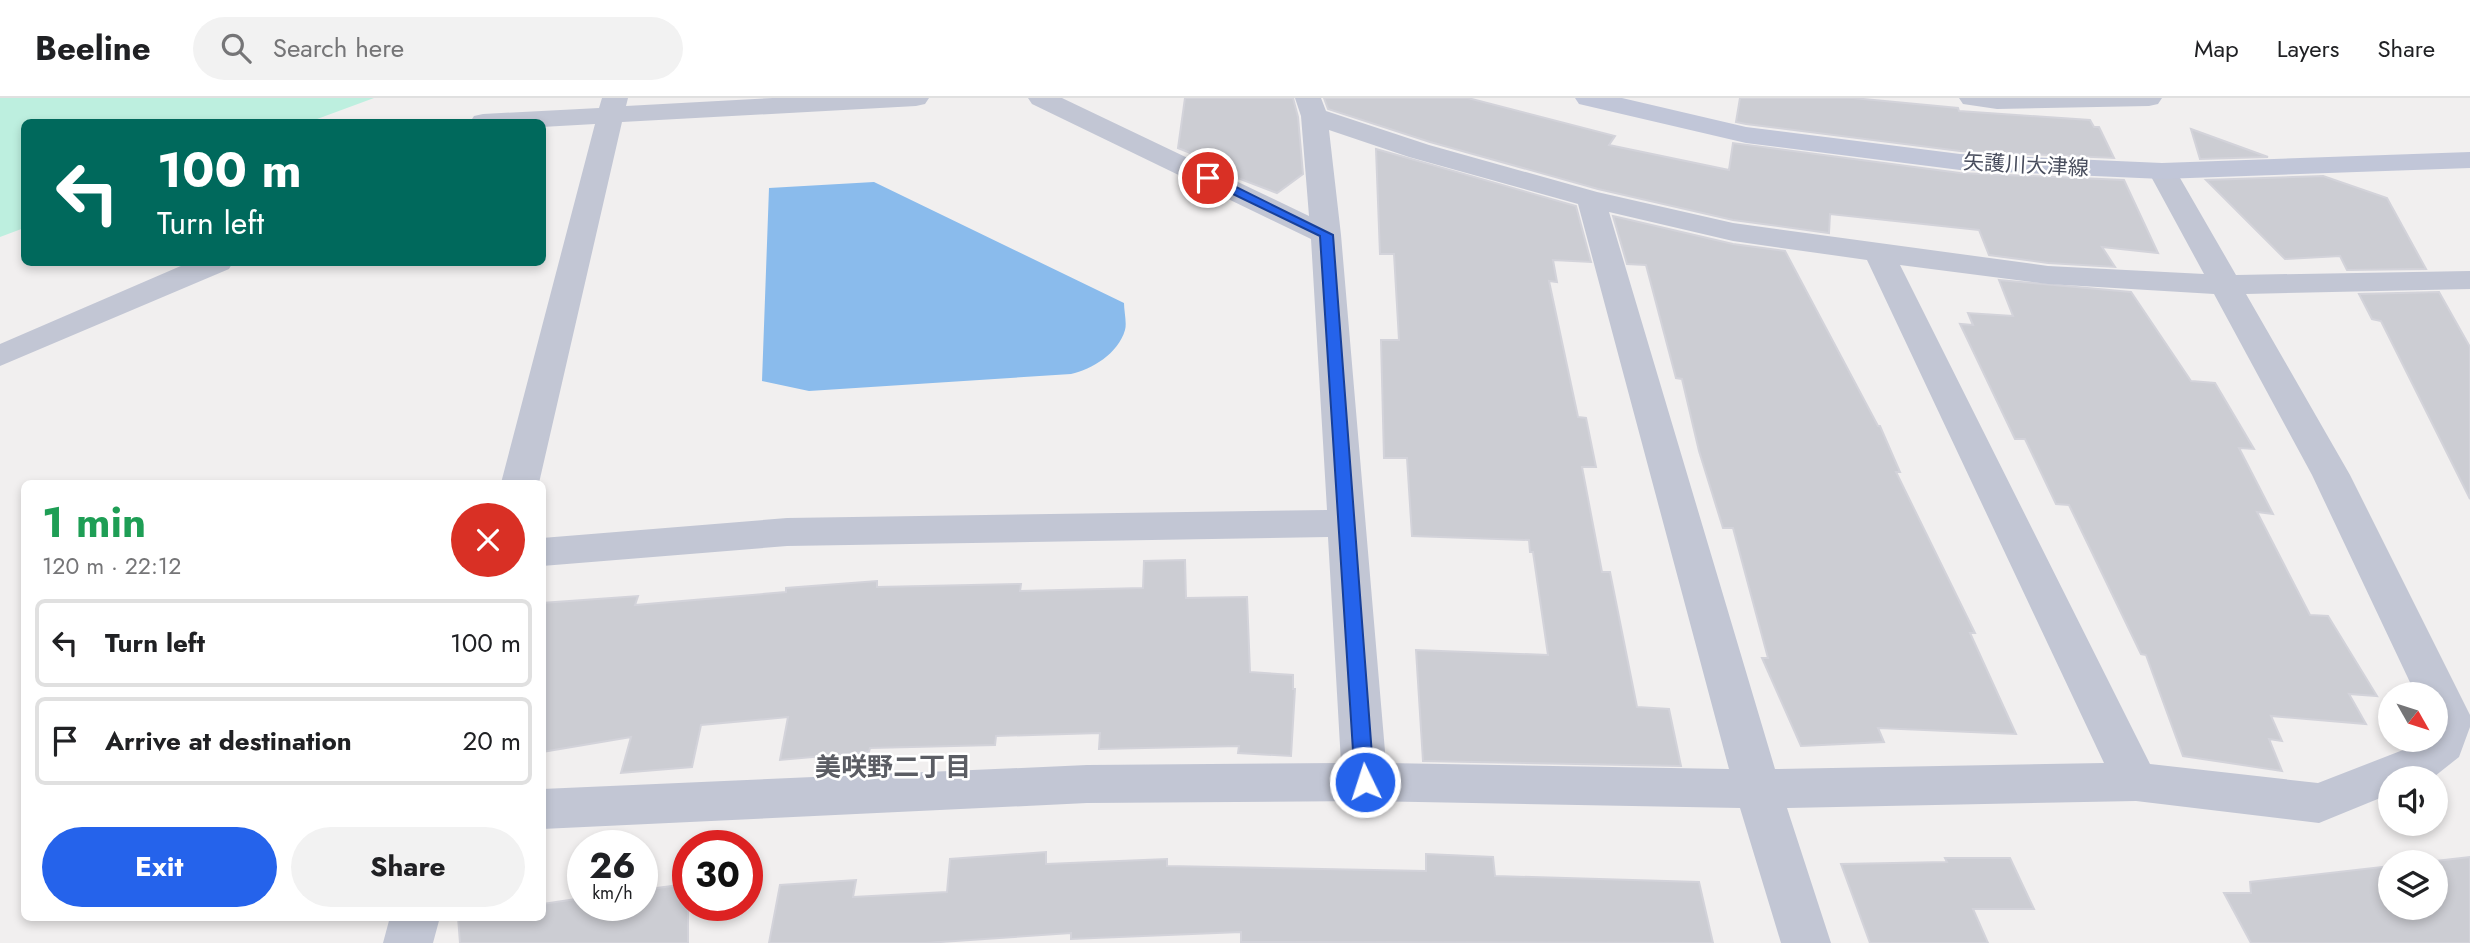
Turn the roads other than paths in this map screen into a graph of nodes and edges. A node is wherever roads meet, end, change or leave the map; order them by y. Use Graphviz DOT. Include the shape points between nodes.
graph roads {
  1 [pos="916,98"];
  2 [pos="1041,98"];
  3 [pos="1588,98"];
  4 [pos="1972,98"];
  5 [pos="2132,98"];
  6 [pos="2149,98"];
  7 [pos="613,107"];
  8 [pos="1311,107"];
  9 [pos="509,119"];
  10 [pos="2470,160"];
  11 [pos="2162,171"];
  12 [pos="1591,200"];
  13 [pos="1326,235"];
  14 [pos="1879,253"];
  15 [pos="209,266"];
  16 [pos="2470,280"];
  17 [pos="2224,285"];
  18 [pos="0,356"];
  19 [pos="521,480"];
  20 [pos="1345,523"];
  21 [pos="546,552"];
  22 [pos="1365,782"];
  23 [pos="2136,782"];
  24 [pos="1758,789"];
  25 [pos="546,809"];
  26 [pos="414,921"];
  27 [pos="408,943"];
  28 [pos="1806,943"];
  1 -- 7 [label="street"];
  2 -- 13 [label="street"];
  3 -- 11 [label="main road, 矢護川大津線" via="1746,135 1960,162"];
  4 -- 5 [label="street"];
  5 -- 6 [label="street"];
  7 -- 9 [label="street"];
  7 -- 19 [label="street"];
  8 -- 12 [label="street" via="1419,151"];
  8 -- 13 [label="street"];
  10 -- 11 [label="main road, 矢護川大津線"];
  11 -- 17 [label="street"];
  12 -- 14 [label="street" via="1733,232"];
  12 -- 24 [label="street"];
  13 -- 20 [label="street"];
  14 -- 17 [label="street" via="2048,275"];
  14 -- 23 [label="street"];
  15 -- 18 [label="street"];
  16 -- 17 [label="street"];
  17 -- 23 [label="street" via="2332,475 2450,719 2443,744 2419,763 2319,803"];
  20 -- 21 [label="street" via="787,532"];
  20 -- 22 [label="street"];
  22 -- 24 [label="street"];
  22 -- 25 [label="street" via="1087,784"];
  23 -- 24 [label="street"];
  24 -- 28 [label="street"];
  26 -- 27 [label="street"];
}
